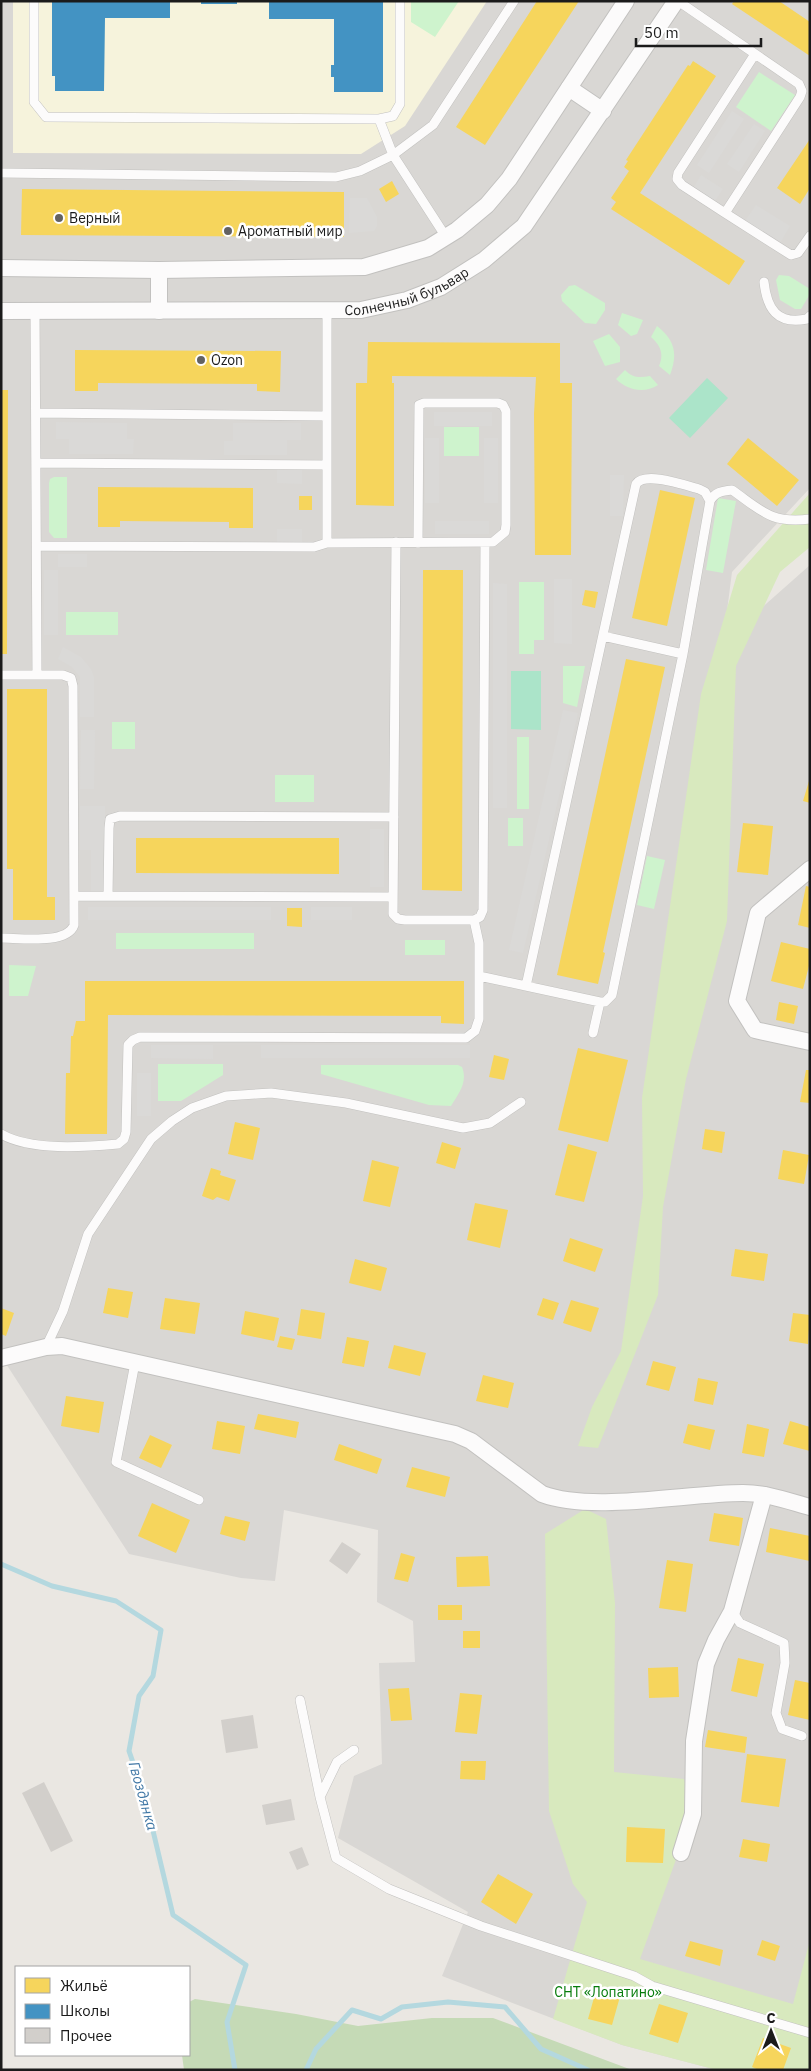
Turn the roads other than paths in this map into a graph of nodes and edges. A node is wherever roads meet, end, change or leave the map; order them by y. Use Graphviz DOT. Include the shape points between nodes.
graph roads {
  1 [pos="34,1"];
  2 [pos="400,1"];
  3 [pos="514,1"];
  4 [pos="626,1"];
  5 [pos="677,1"];
  6 [pos="755,54"];
  7 [pos="569,88"];
  8 [pos="602,110"];
  9 [pos="379,119"];
  10 [pos="393,155"];
  11 [pos="1,174"];
  12 [pos="725,213"];
  13 [pos="810,236"];
  14 [pos="446,237"];
  15 [pos="1,268"];
  16 [pos="159,270"];
  17 [pos="764,282"];
  18 [pos="1,310"];
  19 [pos="35,311"];
  20 [pos="158,311"];
  21 [pos="326,311"];
  22 [pos="810,316"];
  23 [pos="36,413"];
  24 [pos="327,416"];
  25 [pos="36,463"];
  26 [pos="327,465"];
  27 [pos="710,502"];
  28 [pos="810,518"];
  29 [pos="396,542"];
  30 [pos="418,542"];
  31 [pos="327,543"];
  32 [pos="485,544"];
  33 [pos="36,546"];
  34 [pos="602,636"];
  35 [pos="683,654"];
  36 [pos="1,675"];
  37 [pos="37,675"];
  38 [pos="394,817"];
  39 [pos="810,869"];
  40 [pos="74,896"];
  41 [pos="108,896"];
  42 [pos="393,897"];
  43 [pos="474,920"];
  44 [pos="1,938"];
  45 [pos="479,976"];
  46 [pos="526,986"];
  47 [pos="600,1002"];
  48 [pos="593,1033"];
  49 [pos="810,1042"];
  50 [pos="521,1102"];
  51 [pos="1,1134"];
  52 [pos="46,1348"];
  53 [pos="1,1358"];
  54 [pos="135,1363"];
  55 [pos="764,1495"];
  56 [pos="199,1500"];
  57 [pos="810,1507"];
  58 [pos="732,1611"];
  59 [pos="300,1700"];
  60 [pos="802,1736"];
  61 [pos="354,1750"];
  62 [pos="320,1797"];
  63 [pos="681,1853"];
  64 [pos="810,2033"];
  1 -- 9 [label="lane" via="34,102 46,118"];
  2 -- 9 [label="lane" via="400,104 393,116"];
  3 -- 10 [label="lane" via="433,125"];
  4 -- 7 [label="street"];
  5 -- 6 [label="lane"];
  5 -- 8 [label="street, Солнечный бульвар"];
  6 -- 12 [label="lane" via="799,84 802,91"];
  6 -- 12 [label="lane" via="678,173 682,184"];
  7 -- 8 [label="street"];
  7 -- 14 [label="street" via="509,179 486,205"];
  8 -- 21 [label="street, Солнечный бульвар" via="524,226 484,260 441,287 407,300 361,310"];
  9 -- 10 [label="lane"];
  10 -- 11 [label="lane" via="350,175 336,177"];
  10 -- 14 [label="lane"];
  12 -- 13 [label="lane" via="791,255 798,253"];
  14 -- 16 [label="street" via="428,248 364,266"];
  15 -- 16 [label="street"];
  16 -- 20 [label="street"];
  17 -- 22 [label="lane" via="771,310 795,322"];
  18 -- 19 [label="street, Солнечный бульвар"];
  19 -- 20 [label="street, Солнечный бульвар"];
  19 -- 23 [label="lane"];
  20 -- 21 [label="street, Солнечный бульвар"];
  21 -- 24 [label="lane"];
  23 -- 24 [label="lane"];
  23 -- 25 [label="lane"];
  24 -- 26 [label="lane"];
  25 -- 26 [label="lane"];
  25 -- 33 [label="lane"];
  26 -- 31 [label="lane"];
  27 -- 28 [label="lane" via="720,492 732,490 772,518 791,521"];
  27 -- 34 [label="lane" via="705,492 699,489 648,477 639,480"];
  27 -- 35 [label="lane"];
  29 -- 30 [label="lane"];
  29 -- 31 [label="lane"];
  29 -- 38 [label="lane"];
  30 -- 32 [label="lane"];
  30 -- 32 [label="lane" via="419,405 498,403 506,411 506,525 500,537"];
  31 -- 33 [label="lane" via="314,547"];
  32 -- 43 [label="lane" via="483,910"];
  33 -- 37 [label="lane"];
  34 -- 35 [label="lane"];
  34 -- 46 [label="lane"];
  35 -- 47 [label="lane" via="612,995 606,1002"];
  36 -- 37 [label="lane"];
  37 -- 40 [label="lane" via="63,675 71,678 73,686"];
  38 -- 41 [label="lane" via="120,816 110,819 108,828"];
  38 -- 42 [label="lane"];
  39 -- 49 [label="street" via="758,913 737,1001 755,1030"];
  40 -- 41 [label="lane"];
  40 -- 44 [label="lane" via="74,925 70,932 55,938"];
  41 -- 42 [label="lane"];
  42 -- 43 [label="lane" via="393,914 398,918"];
  43 -- 45 [label="lane" via="480,943"];
  45 -- 46 [label="lane"];
  45 -- 51 [label="lane" via="479,1018 475,1031 466,1038 140,1037 128,1045 126,1132 118,1144 34,1145"];
  46 -- 47 [label="lane"];
  47 -- 48 [label="lane"];
  50 -- 52 [label="lane" via="490,1123 463,1128 346,1103 271,1092 226,1096 192,1108 151,1139 88,1234 63,1311"];
  52 -- 53 [label="street"];
  52 -- 54 [label="street" via="62,1346"];
  54 -- 55 [label="street" via="455,1434 471,1440 535,1489 554,1499 589,1502 743,1493"];
  54 -- 56 [label="lane" via="116,1462"];
  55 -- 57 [label="street"];
  55 -- 58 [label="street"];
  58 -- 60 [label="lane" via="740,1623 784,1643 785,1663 776,1713 782,1729"];
  58 -- 63 [label="street" via="706,1664 694,1741 693,1814"];
  59 -- 62 [label="lane"];
  61 -- 62 [label="lane" via="337,1762"];
  62 -- 64 [label="lane" via="336,1858 389,1889 481,1926 634,1976 652,1986"];
}
